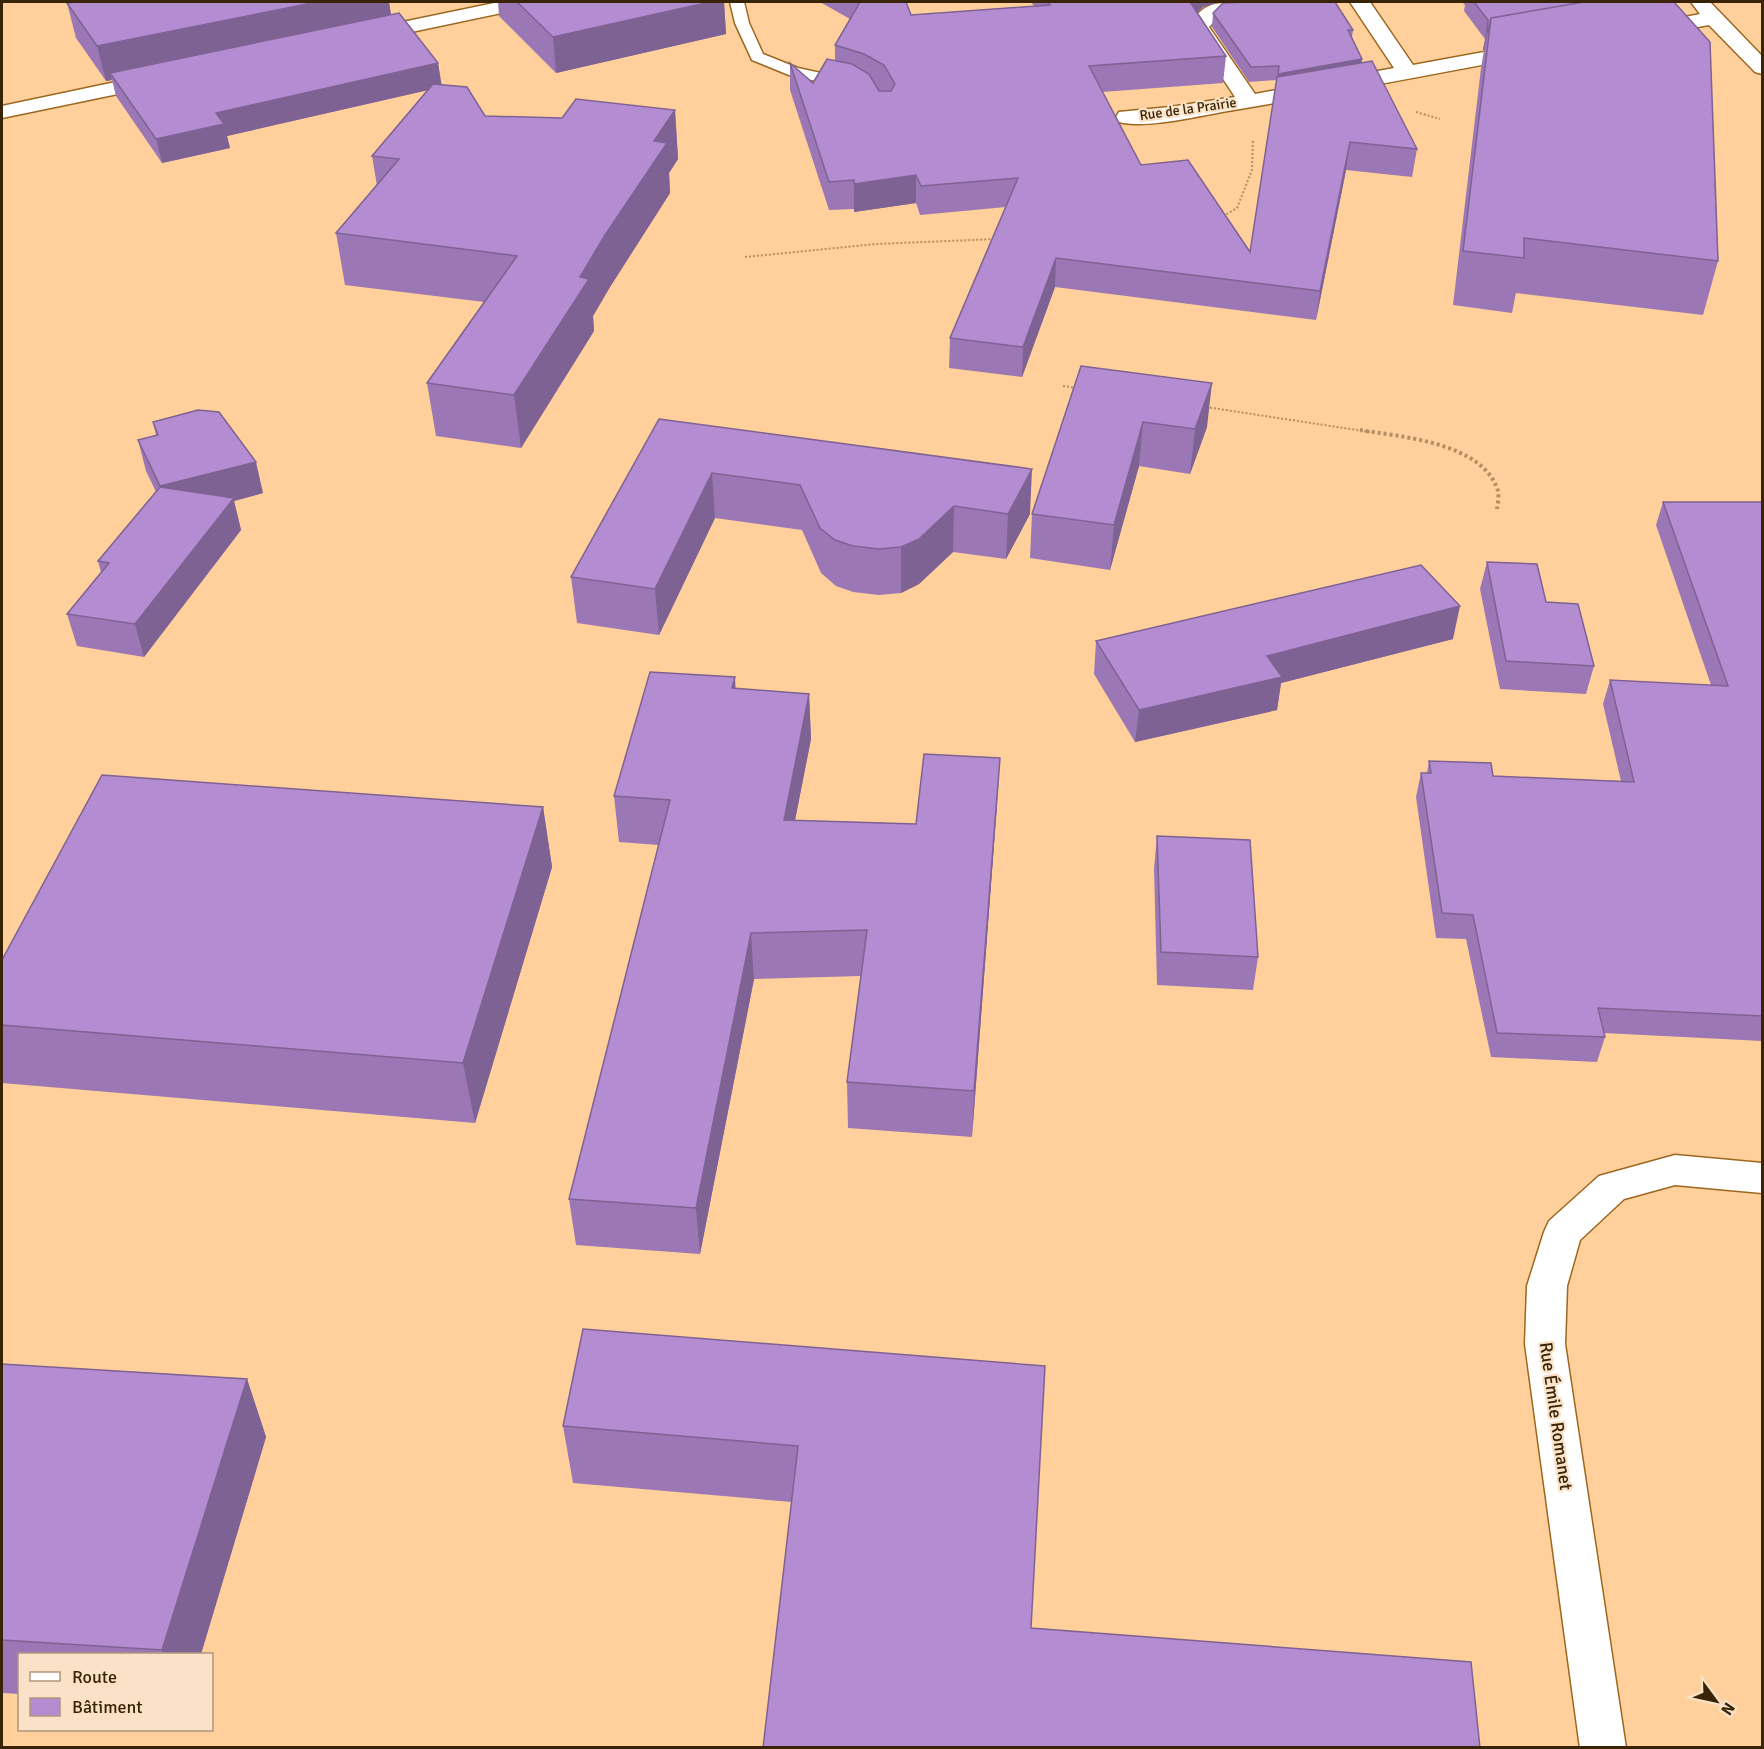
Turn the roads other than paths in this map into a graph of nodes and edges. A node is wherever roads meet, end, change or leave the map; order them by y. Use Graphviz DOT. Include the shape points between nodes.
graph roads {
  1 [pos="525,2"];
  2 [pos="737,2"];
  3 [pos="1325,2"];
  4 [pos="1360,2"];
  5 [pos="1699,2"];
  6 [pos="1713,18"];
  7 [pos="1631,33"];
  8 [pos="340,40"];
  9 [pos="1549,47"];
  10 [pos="1762,68"];
  11 [pos="1407,71"];
  12 [pos="179,75"];
  13 [pos="858,86"];
  14 [pos="1249,101"];
  15 [pos="2,112"];
  16 [pos="1126,117"];
  17 [pos="1762,1178"];
  18 [pos="1604,1748"];
  1 -- 8 [label="street"];
  2 -- 13 [label="lane" via="757,57 794,72"];
  3 -- 14 [label="street, Rue de la Prairie" via="1216,9 1205,17 1199,27"];
  4 -- 11 [label="street"];
  5 -- 6 [label="street"];
  6 -- 7 [label="street"];
  6 -- 10 [label="street"];
  9 -- 11 [label="street, Rue de la Prairie"];
  11 -- 14 [label="street, Rue de la Prairie"];
  12 -- 15 [label="street"];
  14 -- 16 [label="street, Rue de la Prairie"];
  17 -- 18 [label="street, Rue Émile Romanet" via="1675,1170 1612,1187 1563,1232 1547,1286 1545,1344"];
}
